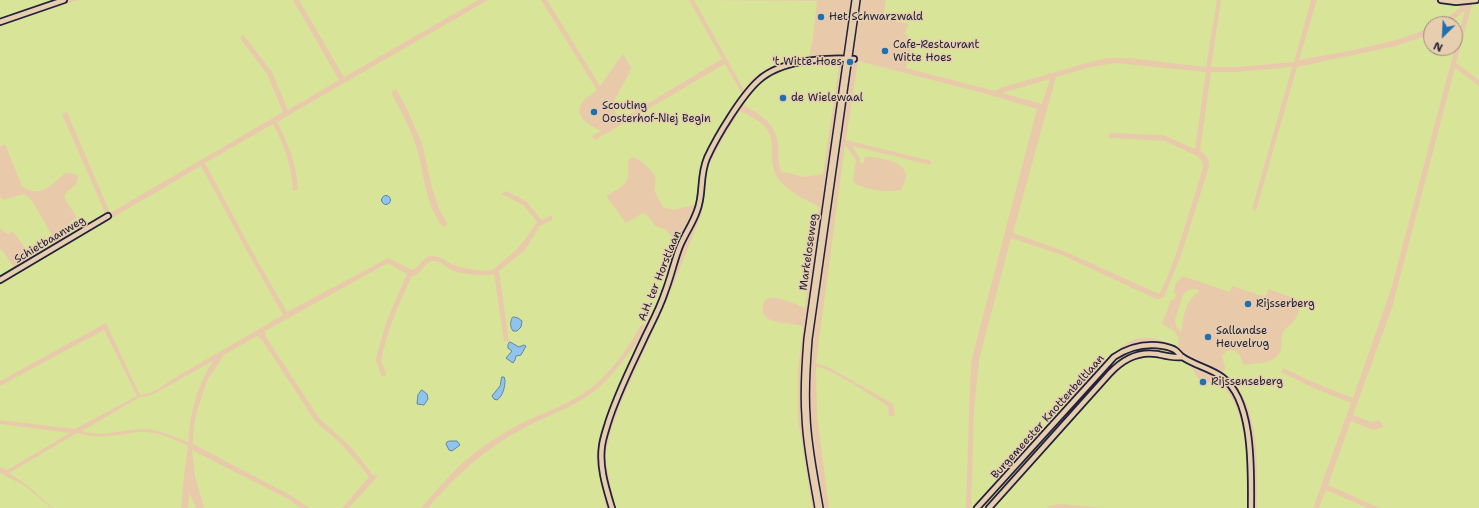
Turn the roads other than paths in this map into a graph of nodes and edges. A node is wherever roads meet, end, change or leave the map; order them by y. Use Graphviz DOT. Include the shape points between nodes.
graph roads {
  1 [pos="64,0"];
  2 [pos="856,0"];
  3 [pos="1441,0"];
  4 [pos="1476,0"];
  5 [pos="0,22"];
  6 [pos="851,59"];
  7 [pos="108,216"];
  8 [pos="0,280"];
  9 [pos="1182,356"];
  10 [pos="1067,408"];
  11 [pos="1073,414"];
  12 [pos="612,508"];
  13 [pos="819,508"];
  14 [pos="977,508"];
  15 [pos="989,508"];
  16 [pos="1251,508"];
  1 -- 5 [label="street"];
  2 -- 6 [label="main road, Markeloseweg"];
  3 -- 4 [label="street"];
  6 -- 12 [label="street, A.H. ter Horstlaan" via="825,59 792,64 766,74 745,96 708,157 703,169 698,209 680,247 665,294 621,388 602,445 602,473"];
  6 -- 13 [label="main road, Markeloseweg" via="808,338 804,389"];
  7 -- 8 [label="street, Schietbaanweg"];
  9 -- 10 [label="street, Burgemeester Knottenbeltlaan" via="1174,349 1159,345 1125,350 1114,357"];
  9 -- 11 [label="street, Burgemeester Knottenbeltlaan" via="1172,358 1143,353 1131,356 1114,368"];
  9 -- 16 [label="street, Burgemeester Knottenbeltlaan" via="1223,378 1234,390 1241,404 1250,450"];
  10 -- 11 [label="street"];
  10 -- 14 [label="street, Burgemeester Knottenbeltlaan"];
  11 -- 15 [label="street, Burgemeester Knottenbeltlaan"];
}
